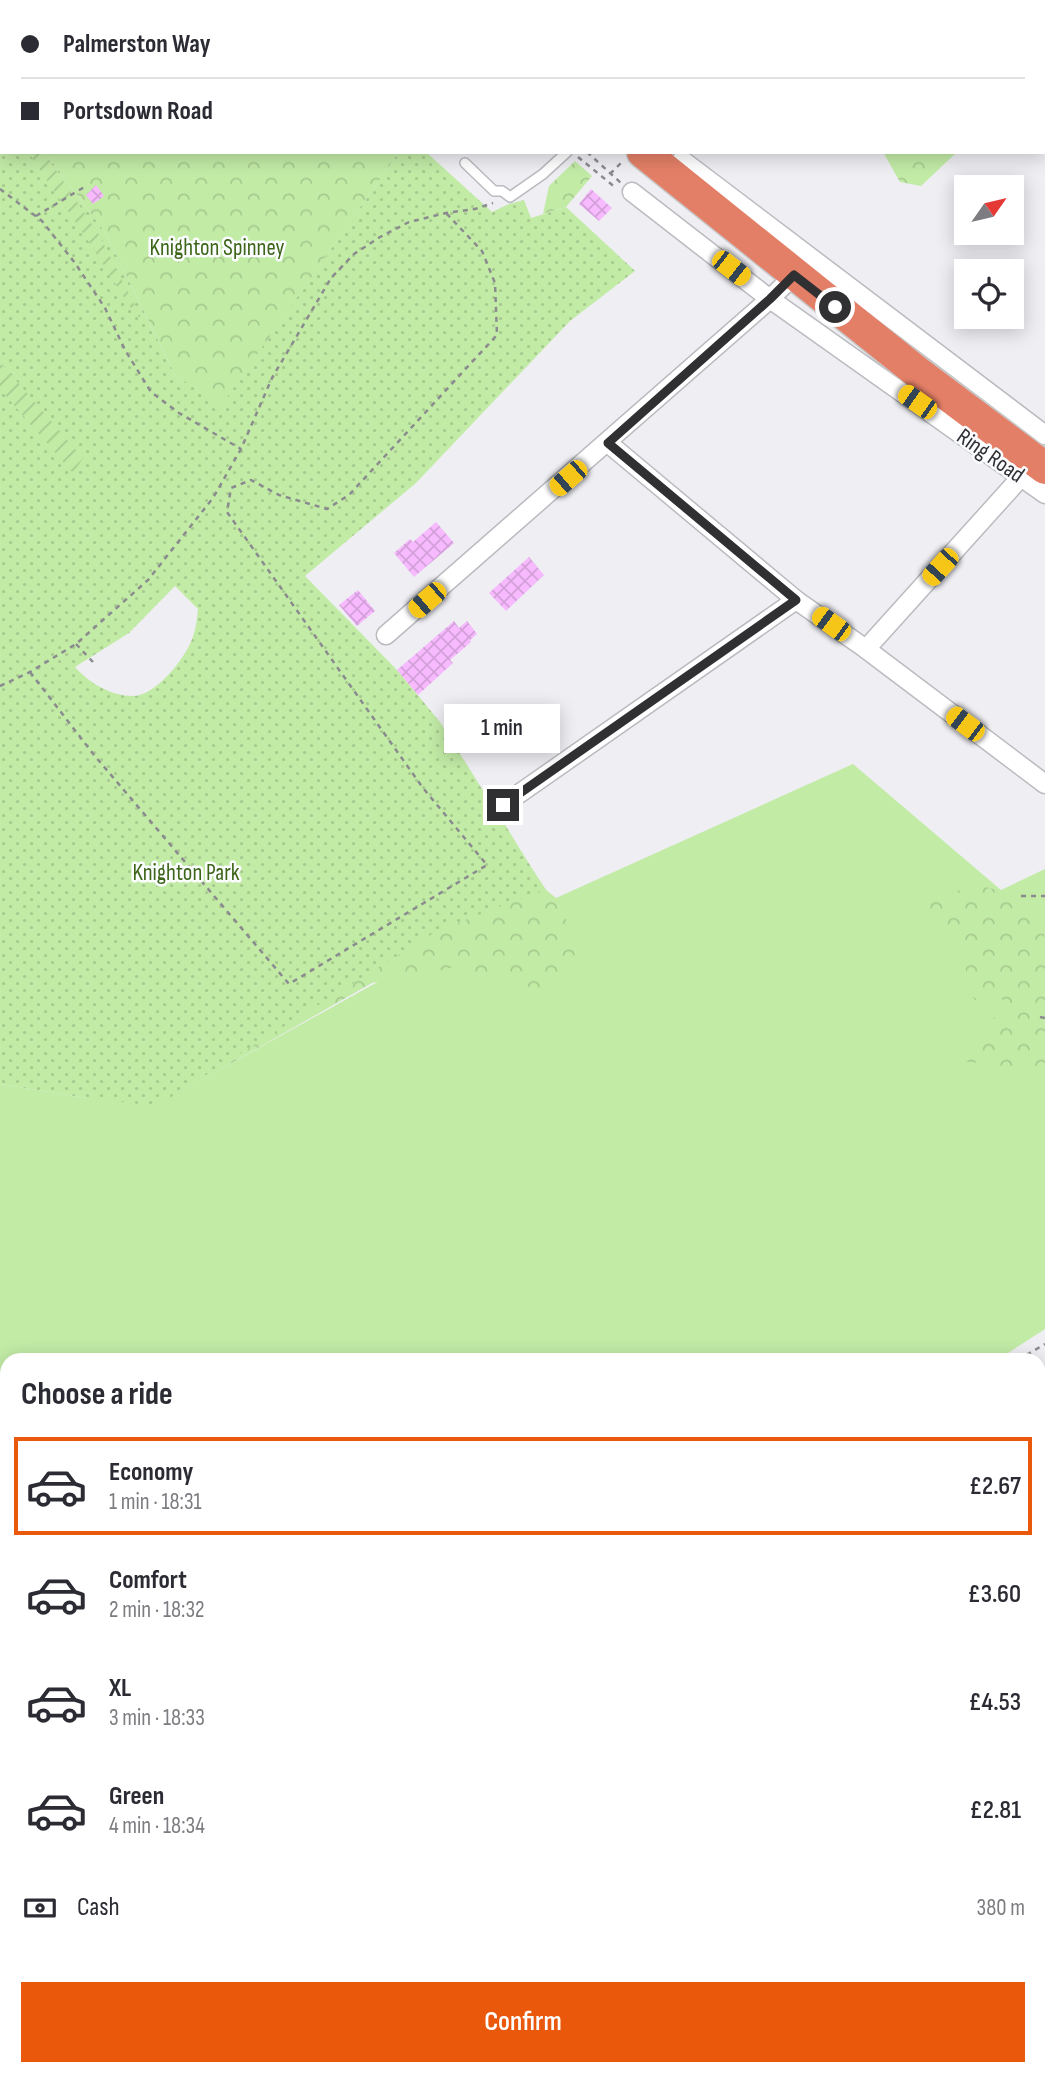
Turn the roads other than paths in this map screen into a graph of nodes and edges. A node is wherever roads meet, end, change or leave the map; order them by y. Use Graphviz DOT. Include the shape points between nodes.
graph roads {
  1 [pos="565,154"];
  2 [pos="645,154"];
  3 [pos="682,160"];
  4 [pos="465,163"];
  5 [pos="632,192"];
  6 [pos="794,275"];
  7 [pos="770,299"];
  8 [pos="1045,435"];
  9 [pos="608,443"];
  10 [pos="1033,472"];
  11 [pos="1045,494"];
  12 [pos="796,600"];
  13 [pos="386,635"];
  14 [pos="866,649"];
  15 [pos="1045,785"];
  16 [pos="503,805"];
  1 -- 4 [label="lane" via="510,197 494,191"];
  2 -- 6 [label="highway"];
  3 -- 8 [label="street, Ring Road"];
  5 -- 7 [label="street, Ring Road"];
  6 -- 7 [label="street"];
  6 -- 10 [label="highway"];
  7 -- 9 [label="street"];
  7 -- 10 [label="street, Ring Road"];
  9 -- 12 [label="street"];
  9 -- 13 [label="street"];
  10 -- 11 [label="street, Ring Road"];
  10 -- 14 [label="street"];
  12 -- 14 [label="street"];
  12 -- 16 [label="street"];
  14 -- 15 [label="street"];
}
